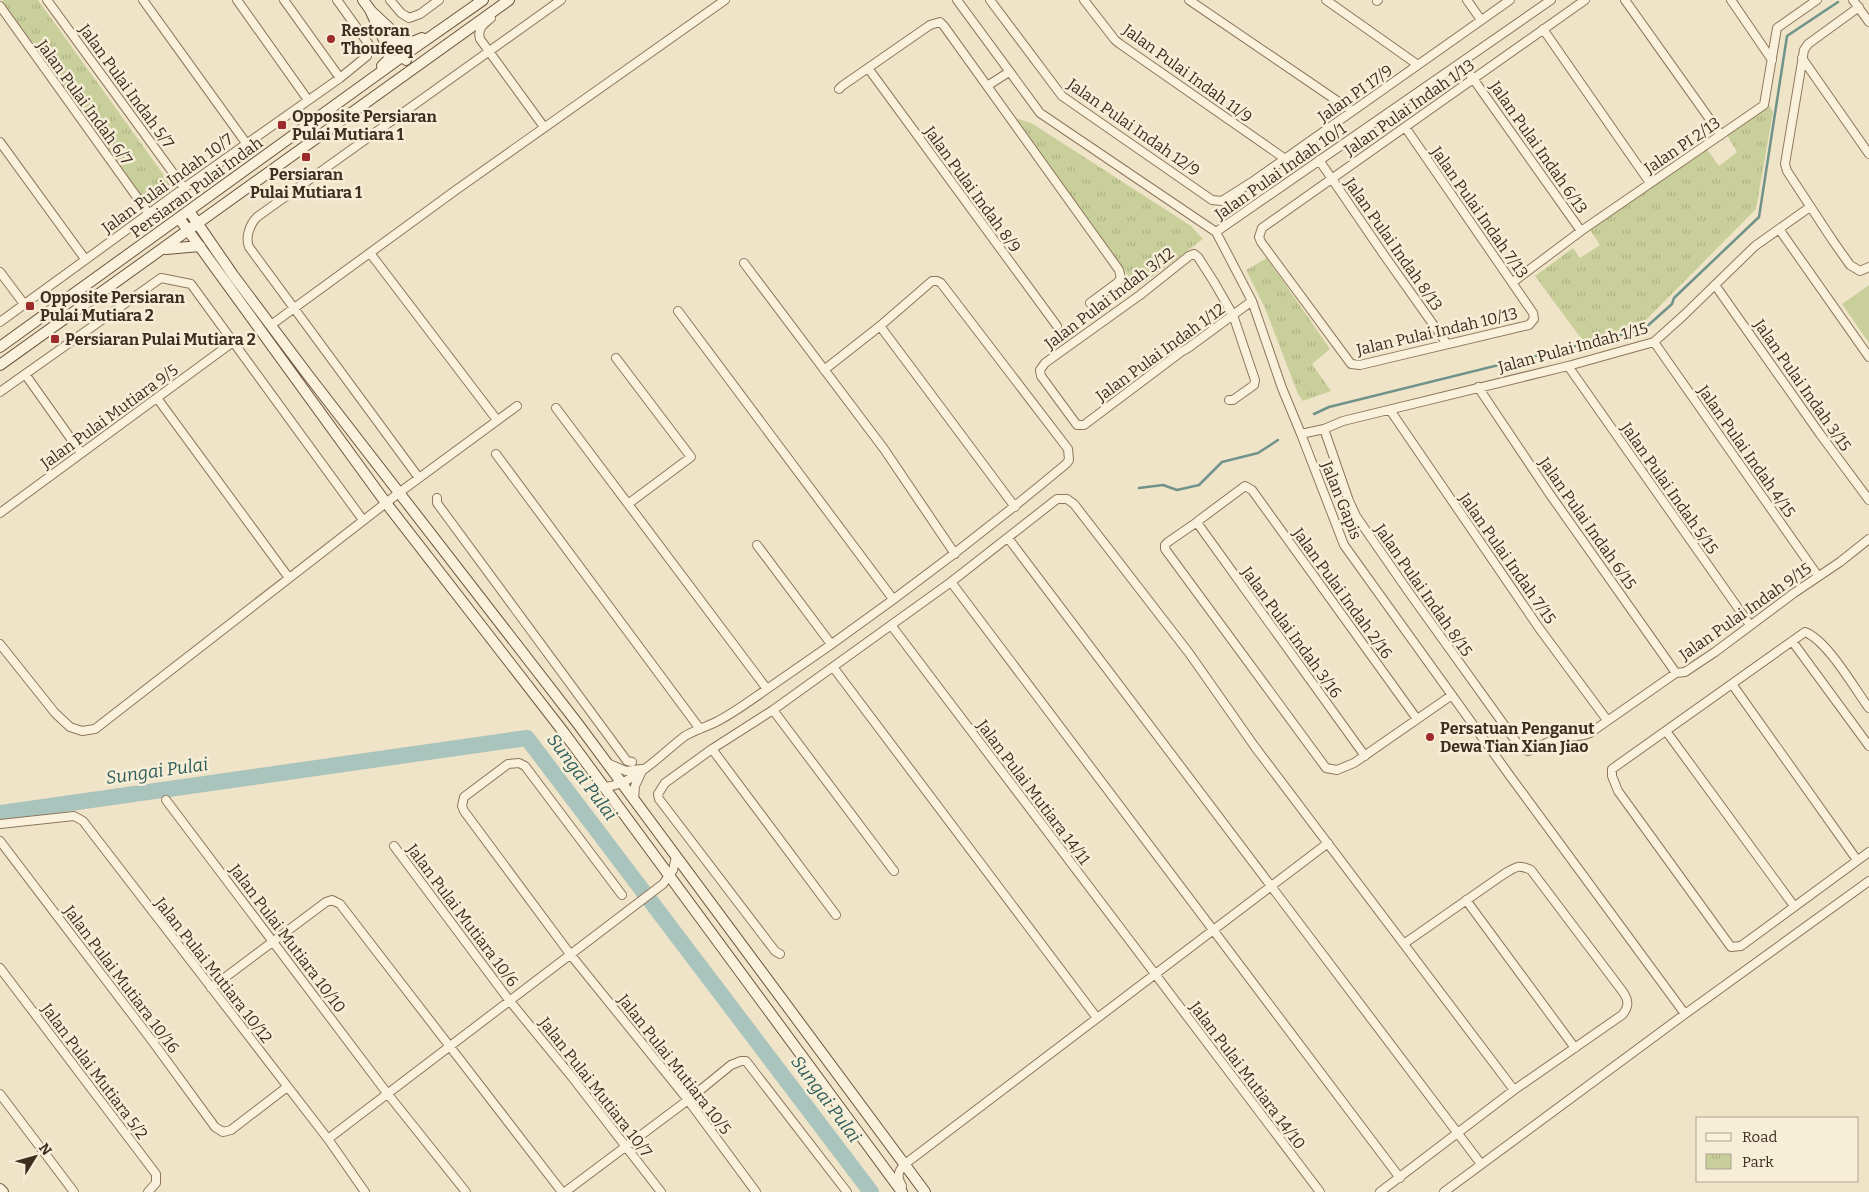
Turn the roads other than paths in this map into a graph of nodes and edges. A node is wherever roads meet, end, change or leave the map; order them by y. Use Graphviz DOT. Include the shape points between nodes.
graph roads {
  1 [pos="47,0"];
  2 [pos="143,0"];
  3 [pos="237,0"];
  4 [pos="284,0"];
  5 [pos="337,0"];
  6 [pos="363,0"];
  7 [pos="390,0"];
  8 [pos="439,0"];
  9 [pos="483,0"];
  10 [pos="509,0"];
  11 [pos="561,0"];
  12 [pos="725,0"];
  13 [pos="957,0"];
  14 [pos="990,0"];
  15 [pos="1084,0"];
  16 [pos="1189,0"];
  17 [pos="1326,0"];
  18 [pos="1467,0"];
  19 [pos="1510,0"];
  20 [pos="1551,0"];
  21 [pos="1585,0"];
  22 [pos="1625,0"];
  23 [pos="1731,0"];
  24 [pos="1817,0"];
  25 [pos="1853,0"];
  26 [pos="0,6"];
  27 [pos="1858,7"];
  28 [pos="371,11"];
  29 [pos="1481,20"];
  30 [pos="1869,22"];
  31 [pos="446,26"];
  32 [pos="1543,30"];
  33 [pos="489,51"];
  34 [pos="403,56"];
  35 [pos="1802,58"];
  36 [pos="1772,60"];
  37 [pos="1462,62"];
  38 [pos="1418,65"];
  39 [pos="412,68"];
  40 [pos="868,68"];
  41 [pos="1009,72"];
  42 [pos="340,78"];
  43 [pos="1474,78"];
  44 [pos="362,86"];
  45 [pos="987,86"];
  46 [pos="840,90"];
  47 [pos="308,100"];
  48 [pos="1352,111"];
  49 [pos="544,127"];
  50 [pos="1405,127"];
  51 [pos="1721,135"];
  52 [pos="0,142"];
  53 [pos="246,143"];
  54 [pos="1869,154"];
  55 [pos="1284,158"];
  56 [pos="1319,160"];
  57 [pos="1332,179"];
  58 [pos="1650,183"];
  59 [pos="184,188"];
  60 [pos="1212,200"];
  61 [pos="1810,207"];
  62 [pos="189,211"];
  63 [pos="213,212"];
  64 [pos="148,214"];
  65 [pos="179,218"];
  66 [pos="197,223"];
  67 [pos="1779,229"];
  68 [pos="188,231"];
  69 [pos="1581,231"];
  70 [pos="1216,232"];
  71 [pos="209,239"];
  72 [pos="200,246"];
  73 [pos="161,250"];
  74 [pos="370,253"];
  75 [pos="85,259"];
  76 [pos="744,263"];
  77 [pos="1869,267"];
  78 [pos="0,272"];
  79 [pos="1513,282"];
  80 [pos="1715,285"];
  81 [pos="1252,301"];
  82 [pos="1090,303"];
  83 [pos="24,304"];
  84 [pos="295,308"];
  85 [pos="678,311"];
  86 [pos="1533,312"];
  87 [pos="1233,315"];
  88 [pos="0,322"];
  89 [pos="271,325"];
  90 [pos="880,326"];
  91 [pos="1057,326"];
  92 [pos="233,342"];
  93 [pos="1654,342"];
  94 [pos="1447,344"];
  95 [pos="0,347"];
  96 [pos="1342,354"];
  97 [pos="1869,357"];
  98 [pos="616,358"];
  99 [pos="0,365"];
  100 [pos="1568,366"];
  101 [pos="824,370"];
  102 [pos="25,374"];
  103 [pos="1478,387"];
  104 [pos="0,392"];
  105 [pos="157,398"];
  106 [pos="1229,400"];
  107 [pos="517,406"];
  108 [pos="556,408"];
  109 [pos="1390,410"];
  110 [pos="498,420"];
  111 [pos="1084,425"];
  112 [pos="1324,429"];
  113 [pos="1301,434"];
  114 [pos="81,453"];
  115 [pos="496,454"];
  116 [pos="419,478"];
  117 [pos="400,492"];
  118 [pos="437,498"];
  119 [pos="1869,500"];
  120 [pos="386,503"];
  121 [pos="628,504"];
  122 [pos="1015,507"];
  123 [pos="0,513"];
  124 [pos="363,520"];
  125 [pos="1197,523"];
  126 [pos="1008,538"];
  127 [pos="1869,539"];
  128 [pos="756,545"];
  129 [pos="955,554"];
  130 [pos="1818,576"];
  131 [pos="289,578"];
  132 [pos="951,582"];
  133 [pos="893,599"];
  134 [pos="891,625"];
  135 [pos="1750,625"];
  136 [pos="1792,641"];
  137 [pos="0,644"];
  138 [pos="831,644"];
  139 [pos="833,667"];
  140 [pos="1676,673"];
  141 [pos="1732,684"];
  142 [pos="767,689"];
  143 [pos="1452,695"];
  144 [pos="1869,708"];
  145 [pos="773,710"];
  146 [pos="1417,719"];
  147 [pos="1607,720"];
  148 [pos="700,729"];
  149 [pos="1666,731"];
  150 [pos="1869,746"];
  151 [pos="712,749"];
  152 [pos="1528,750"];
  153 [pos="1364,756"];
  154 [pos="632,762"];
  155 [pos="607,763"];
  156 [pos="643,769"];
  157 [pos="622,783"];
  158 [pos="603,787"];
  159 [pos="166,800"];
  160 [pos="634,800"];
  161 [pos="0,824"];
  162 [pos="0,841"];
  163 [pos="1328,843"];
  164 [pos="394,846"];
  165 [pos="1869,852"];
  166 [pos="676,857"];
  167 [pos="1857,860"];
  168 [pos="894,871"];
  169 [pos="666,880"];
  170 [pos="1869,881"];
  171 [pos="1271,887"];
  172 [pos="622,895"];
  173 [pos="1466,900"];
  174 [pos="1794,906"];
  175 [pos="836,915"];
  176 [pos="1213,930"];
  177 [pos="273,942"];
  178 [pos="1405,943"];
  179 [pos="570,954"];
  180 [pos="780,954"];
  181 [pos="0,968"];
  182 [pos="1155,975"];
  183 [pos="211,988"];
  184 [pos="509,1000"];
  185 [pos="1685,1014"];
  186 [pos="1098,1018"];
  187 [pos="450,1046"];
  188 [pos="1575,1048"];
  189 [pos="287,1087"];
  190 [pos="1514,1090"];
  191 [pos="388,1093"];
  192 [pos="0,1094"];
  193 [pos="688,1100"];
  194 [pos="1457,1134"];
  195 [pos="328,1139"];
  196 [pos="626,1146"];
  197 [pos="905,1164"];
  198 [pos="1481,1164"];
  199 [pos="1400,1178"];
  200 [pos="0,1189"];
  201 [pos="2,1192"];
  202 [pos="74,1192"];
  203 [pos="148,1192"];
  204 [pos="366,1192"];
  205 [pos="466,1192"];
  206 [pos="563,1192"];
  207 [pos="661,1192"];
  208 [pos="756,1192"];
  209 [pos="847,1192"];
  210 [pos="904,1192"];
  211 [pos="925,1192"];
  212 [pos="1320,1192"];
  213 [pos="1380,1192"];
  214 [pos="1444,1192"];
  1 -- 59 [label="street, Jalan Pulai Indah 5/7"];
  2 -- 53 [label="street"];
  3 -- 47 [label="street"];
  4 -- 42 [label="street"];
  5 -- 42 [label="street, Jalan Pulai Indah 10/7" via="370,46 367,56"];
  6 -- 28 [label="street"];
  7 -- 8 [label="street" via="409,18"];
  9 -- 31 [label="street, Persiaran Pulai Indah"];
  10 -- 33 [label="street" via="480,28 479,35"];
  10 -- 39 [label="street, Persiaran Pulai Indah"];
  11 -- 33 [label="street"];
  12 -- 49 [label="street"];
  13 -- 41 [label="street, Jalan Pulai Indah 10/1"];
  14 -- 60 [label="street, Jalan Pulai Indah 12/9" via="1062,96"];
  15 -- 55 [label="street, Jalan Pulai Indah 11/9" via="1120,44"];
  16 -- 48 [label="street, Jalan Pulai Indah 10/1"];
  17 -- 38 [label="street"];
  18 -- 29 [label="street"];
  19 -- 29 [label="street, Jalan PI 17/9"];
  20 -- 37 [label="street, Jalan Pulai Indah 10/1"];
  21 -- 32 [label="street, Jalan Pulai Indah 1/13"];
  22 -- 51 [label="street"];
  23 -- 36 [label="street"];
  24 -- 36 [label="street, Jalan PI 2/13" via="1777,28"];
  25 -- 27 [label="street"];
  26 -- 64 [label="street, Jalan Pulai Indah 6/7"];
  27 -- 30 [label="street"];
  27 -- 35 [label="street" via="1808,44"];
  28 -- 31 [label="street" via="404,42 410,43"];
  28 -- 34 [label="street"];
  28 -- 44 [label="street" via="390,56"];
  29 -- 38 [label="street, Jalan PI 17/9"];
  31 -- 34 [label="street, Persiaran Pulai Indah"];
  32 -- 43 [label="street, Jalan Pulai Indah 1/13"];
  32 -- 58 [label="street"];
  33 -- 49 [label="street"];
  33 -- 84 [label="street" via="252,223 248,244"];
  34 -- 39 [label="street"];
  34 -- 44 [label="street, Persiaran Pulai Indah"];
  35 -- 54 [label="street"];
  35 -- 61 [label="street" via="1785,164"];
  36 -- 51 [label="street, Jalan PI 2/13" via="1764,105"];
  37 -- 43 [label="street, Jalan Pulai Indah 6/13"];
  37 -- 56 [label="street, Jalan Pulai Indah 10/1"];
  38 -- 48 [label="street, Jalan PI 17/9"];
  39 -- 63 [label="street, Persiaran Pulai Indah"];
  40 -- 45 [label="street" via="930,25 940,22"];
  40 -- 46 [label="street"];
  40 -- 91 [label="street, Jalan Pulai Indah 8/9"];
  41 -- 45 [label="street"];
  41 -- 70 [label="street, Jalan Pulai Indah 10/1" via="1040,113"];
  42 -- 47 [label="street, Jalan Pulai Indah 10/7"];
  43 -- 50 [label="street, Jalan Pulai Indah 1/13"];
  43 -- 69 [label="street, Jalan Pulai Indah 6/13"];
  44 -- 62 [label="street, Persiaran Pulai Indah"];
  45 -- 82 [label="street" via="1121,274 1117,283"];
  47 -- 53 [label="street, Jalan Pulai Indah 10/7"];
  48 -- 55 [label="street, Jalan PI 17/9"];
  49 -- 74 [label="street"];
  50 -- 57 [label="street, Jalan Pulai Indah 1/13"];
  50 -- 79 [label="street, Jalan Pulai Indah 7/13"];
  51 -- 58 [label="street, Jalan PI 2/13"];
  52 -- 75 [label="street"];
  53 -- 59 [label="street, Jalan Pulai Indah 10/7"];
  55 -- 60 [label="street, Jalan PI 17/9" via="1228,199"];
  56 -- 57 [label="street, Jalan Pulai Indah 8/13"];
  56 -- 70 [label="street, Jalan Pulai Indah 10/1"];
  57 -- 94 [label="street, Jalan Pulai Indah 8/13"];
  57 -- 96 [label="street, Jalan Pulai Indah 1/13" via="1262,228 1259,237"];
  58 -- 69 [label="street, Jalan PI 2/13"];
  59 -- 64 [label="street, Jalan Pulai Indah 10/7"];
  61 -- 67 [label="street, Jalan Pulai Indah 1/15"];
  61 -- 77 [label="street" via="1850,265 1860,271"];
  62 -- 65 [label="street, Persiaran Pulai Indah"];
  62 -- 66 [label="street"];
  63 -- 66 [label="street, Persiaran Pulai Indah"];
  63 -- 71 [label="street"];
  64 -- 75 [label="street, Jalan Pulai Indah 10/7"];
  65 -- 68 [label="street"];
  65 -- 95 [label="street, Persiaran Pulai Indah"];
  66 -- 68 [label="street, Persiaran Pulai Indah"];
  66 -- 71 [label="street"];
  67 -- 80 [label="street, Jalan Pulai Indah 1/15" via="1755,246"];
  67 -- 97 [label="street"];
  68 -- 72 [label="street"];
  68 -- 73 [label="street, Persiaran Pulai Indah"];
  69 -- 79 [label="street, Jalan PI 2/13"];
  70 -- 81 [label="street, Jalan Gapis"];
  71 -- 89 [label="street"];
  72 -- 73 [label="street"];
  72 -- 120 [label="street"];
  73 -- 99 [label="street, Persiaran Pulai Indah"];
  74 -- 84 [label="street"];
  74 -- 110 [label="street"];
  75 -- 83 [label="street, Jalan Pulai Indah 10/7"];
  76 -- 101 [label="street"];
  78 -- 83 [label="street"];
  79 -- 86 [label="street, Jalan Pulai Indah 7/13"];
  80 -- 93 [label="street, Jalan Pulai Indah 1/15"];
  80 -- 119 [label="street, Jalan Pulai Indah 3/15"];
  81 -- 87 [label="street, Jalan Pulai Indah 1/12"];
  81 -- 113 [label="street, Jalan Gapis"];
  83 -- 88 [label="street, Jalan Pulai Indah 10/7"];
  84 -- 89 [label="street"];
  84 -- 116 [label="street"];
  85 -- 133 [label="street"];
  86 -- 94 [label="street, Jalan Pulai Indah 10/13" via="1534,319 1529,325"];
  87 -- 106 [label="street" via="1255,382"];
  87 -- 111 [label="street, Jalan Pulai Indah 1/12"];
  87 -- 111 [label="street, Jalan Pulai Indah 3/12" via="1198,258 1194,254 1189,256 1045,363 1040,370 1041,376 1077,425"];
  89 -- 117 [label="street"];
  90 -- 101 [label="street"];
  90 -- 122 [label="street"];
  90 -- 122 [label="street" via="932,281 941,283 1068,449 1066,464"];
  92 -- 102 [label="street" via="191,284 161,278"];
  92 -- 105 [label="street, Jalan Pulai Mutiara 9/5"];
  92 -- 124 [label="street"];
  93 -- 100 [label="street, Jalan Pulai Indah 1/15"];
  93 -- 130 [label="street, Jalan Pulai Indah 4/15"];
  94 -- 96 [label="street, Jalan Pulai Indah 10/13" via="1360,365 1351,364"];
  98 -- 121 [label="street" via="691,457"];
  100 -- 103 [label="street, Jalan Pulai Indah 1/15"];
  100 -- 135 [label="street, Jalan Pulai Indah 5/15"];
  101 -- 129 [label="street" via="884,449"];
  102 -- 104 [label="street"];
  102 -- 114 [label="street"];
  103 -- 109 [label="street, Jalan Pulai Indah 1/15"];
  103 -- 140 [label="street, Jalan Pulai Indah 6/15"];
  105 -- 114 [label="street, Jalan Pulai Mutiara 9/5"];
  105 -- 131 [label="street"];
  107 -- 110 [label="street"];
  108 -- 121 [label="street"];
  109 -- 112 [label="street, Jalan Pulai Indah 1/15"];
  109 -- 147 [label="street, Jalan Pulai Indah 7/15" via="1528,612"];
  110 -- 116 [label="street"];
  112 -- 113 [label="street, Jalan Pulai Indah 1/15"];
  112 -- 152 [label="street, Jalan Pulai Indah 8/15" via="1356,516 1520,747"];
  113 -- 143 [label="street, Jalan Gapis" via="1344,544"];
  114 -- 123 [label="street, Jalan Pulai Mutiara 9/5"];
  115 -- 148 [label="street"];
  116 -- 117 [label="street"];
  117 -- 120 [label="street"];
  117 -- 155 [label="street"];
  118 -- 154 [label="street" via="437,503 627,761"];
  120 -- 124 [label="street"];
  120 -- 158 [label="street"];
  121 -- 142 [label="street"];
  122 -- 129 [label="street"];
  124 -- 131 [label="street"];
  125 -- 146 [label="street, Jalan Pulai Indah 2/16" via="1245,486 1252,490"];
  125 -- 153 [label="street, Jalan Pulai Indah 3/16"];
  125 -- 153 [label="street" via="1168,542 1166,549 1326,768 1337,770"];
  126 -- 132 [label="street"];
  126 -- 163 [label="street" via="1056,500 1067,499 1074,504"];
  126 -- 171 [label="street"];
  127 -- 130 [label="street, Jalan Pulai Indah 9/15"];
  128 -- 138 [label="street"];
  129 -- 133 [label="street"];
  130 -- 135 [label="street, Jalan Pulai Indah 9/15"];
  131 -- 137 [label="street" via="95,730 82,731 70,727"];
  132 -- 134 [label="street"];
  132 -- 176 [label="street"];
  133 -- 138 [label="street"];
  134 -- 139 [label="street"];
  134 -- 182 [label="street, Jalan Pulai Mutiara 14/11"];
  135 -- 140 [label="street, Jalan Pulai Indah 9/15" via="1685,672"];
  136 -- 141 [label="street"];
  136 -- 144 [label="street" via="1805,632 1813,635 1824,645"];
  136 -- 150 [label="street"];
  138 -- 142 [label="street"];
  139 -- 145 [label="street"];
  139 -- 186 [label="street"];
  140 -- 147 [label="street, Jalan Pulai Indah 9/15"];
  141 -- 149 [label="street"];
  141 -- 167 [label="street"];
  142 -- 148 [label="street"];
  143 -- 146 [label="street"];
  143 -- 185 [label="street, Jalan Gapis"];
  145 -- 151 [label="street"];
  145 -- 168 [label="street"];
  146 -- 153 [label="street"];
  147 -- 152 [label="street, Jalan Pulai Indah 9/15" via="1585,736 1565,737"];
  148 -- 156 [label="street" via="686,735"];
  149 -- 174 [label="street"];
  149 -- 174 [label="street" via="1612,769 1612,776 1618,792 1731,947 1741,946"];
  151 -- 175 [label="street"];
  151 -- 180 [label="street" via="664,783 659,799"];
  155 -- 156 [label="street" via="626,770"];
  155 -- 157 [label="street"];
  156 -- 157 [label="street"];
  156 -- 160 [label="street" via="637,780"];
  157 -- 158 [label="street"];
  157 -- 160 [label="street"];
  158 -- 169 [label="street"];
  159 -- 177 [label="street, Jalan Pulai Mutiara 10/10"];
  160 -- 166 [label="street"];
  161 -- 183 [label="street, Jalan Pulai Mutiara 10/12" via="80,818"];
  162 -- 189 [label="street, Jalan Pulai Mutiara 10/16" via="215,1127 223,1132 230,1130"];
  163 -- 171 [label="street"];
  163 -- 178 [label="street"];
  164 -- 184 [label="street, Jalan Pulai Mutiara 10/6"];
  165 -- 167 [label="street"];
  166 -- 169 [label="street"];
  166 -- 197 [label="street"];
  167 -- 174 [label="street"];
  169 -- 179 [label="street"];
  169 -- 210 [label="street"];
  170 -- 185 [label="street"];
  171 -- 176 [label="street"];
  171 -- 194 [label="street"];
  172 -- 179 [label="street, Jalan Pulai Mutiara 10/5" via="525,766 508,764 464,797 464,812"];
  173 -- 178 [label="street"];
  173 -- 188 [label="street"];
  173 -- 188 [label="street" via="1518,866 1531,870 1623,992 1628,999 1622,1015"];
  176 -- 182 [label="street"];
  176 -- 199 [label="street"];
  177 -- 183 [label="street"];
  177 -- 187 [label="street" via="326,902 332,900 340,904"];
  177 -- 191 [label="street, Jalan Pulai Mutiara 10/10"];
  178 -- 190 [label="street"];
  179 -- 184 [label="street"];
  179 -- 193 [label="street, Jalan Pulai Mutiara 10/5"];
  181 -- 203 [label="street, Jalan Pulai Mutiara 5/2" via="156,1174 156,1183"];
  182 -- 186 [label="street"];
  182 -- 212 [label="street, Jalan Pulai Mutiara 14/10"];
  183 -- 189 [label="street, Jalan Pulai Mutiara 10/12"];
  184 -- 187 [label="street"];
  184 -- 196 [label="street, Jalan Pulai Mutiara 10/7"];
  185 -- 198 [label="street"];
  186 -- 197 [label="street"];
  187 -- 191 [label="street"];
  187 -- 206 [label="street"];
  188 -- 190 [label="street"];
  189 -- 195 [label="street, Jalan Pulai Mutiara 10/12"];
  190 -- 194 [label="street"];
  191 -- 195 [label="street"];
  191 -- 205 [label="street, Jalan Pulai Mutiara 10/10"];
  192 -- 202 [label="street"];
  193 -- 196 [label="street"];
  193 -- 208 [label="street, Jalan Pulai Mutiara 10/5"];
  193 -- 209 [label="street" via="731,1065 746,1061"];
  194 -- 198 [label="street"];
  194 -- 199 [label="street"];
  195 -- 204 [label="street, Jalan Pulai Mutiara 10/12"];
  196 -- 206 [label="street"];
  196 -- 207 [label="street, Jalan Pulai Mutiara 10/7"];
  197 -- 210 [label="street" via="898,1173"];
  197 -- 211 [label="street"];
  198 -- 214 [label="street"];
  199 -- 213 [label="street"];
  200 -- 201 [label="street"];
}
